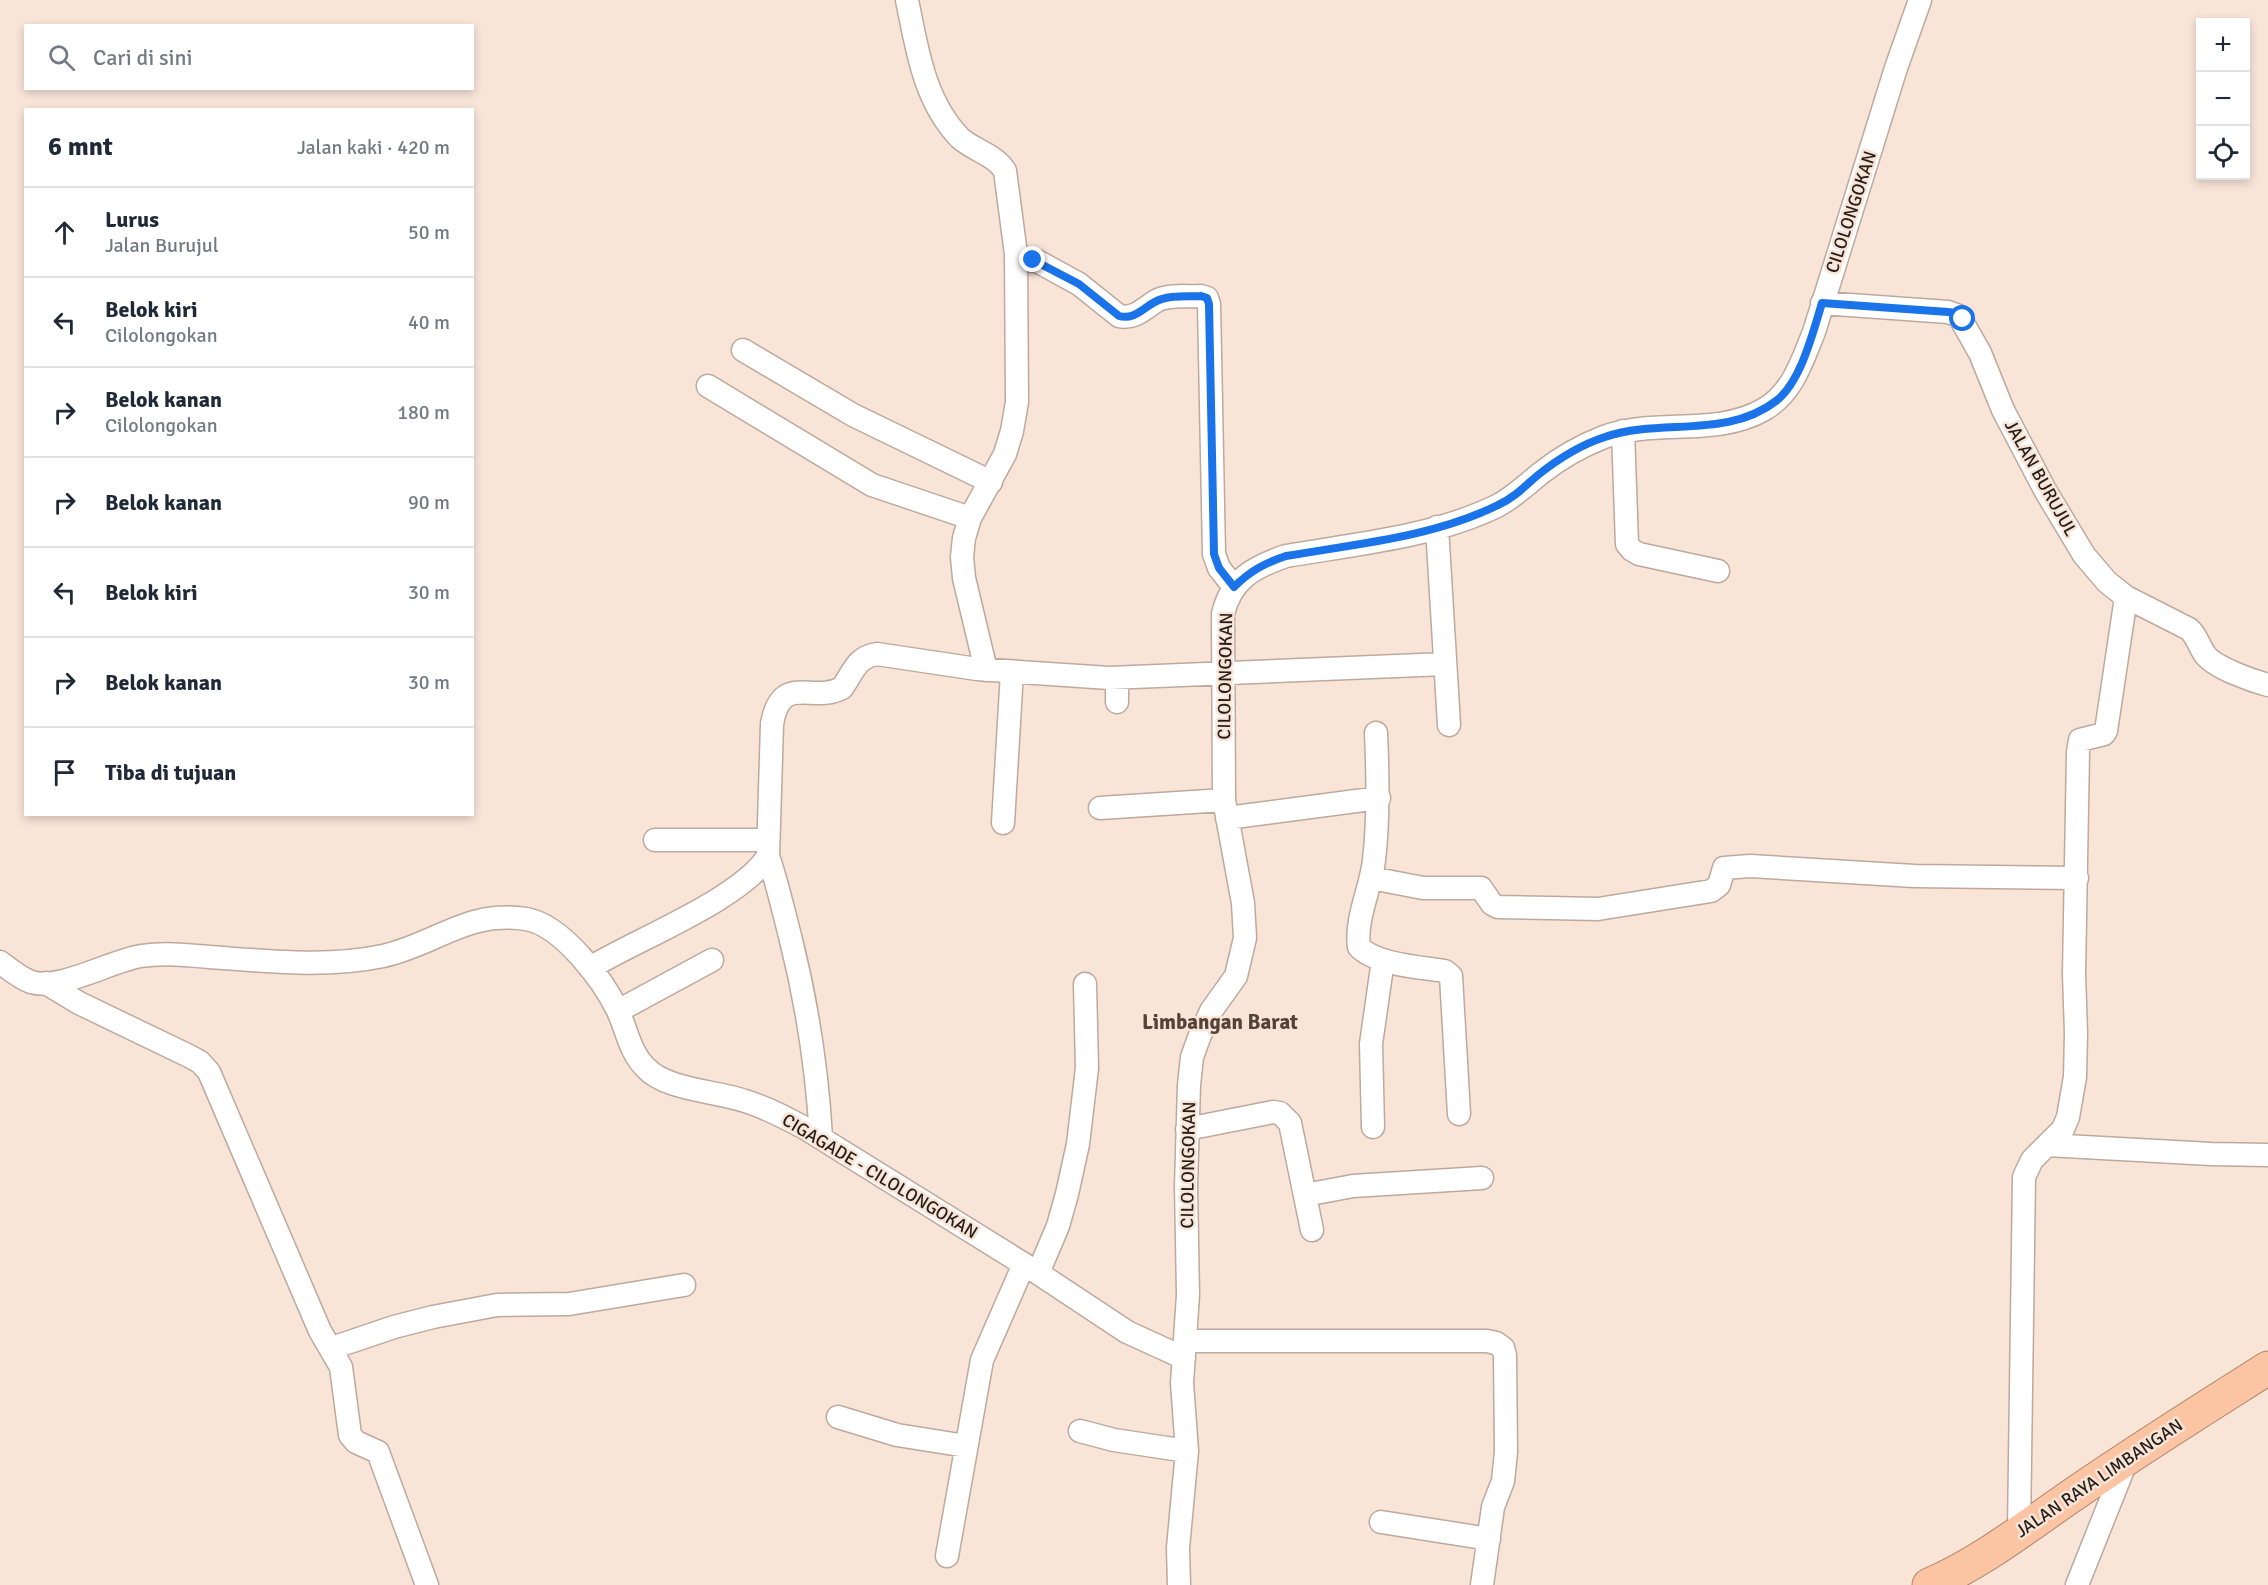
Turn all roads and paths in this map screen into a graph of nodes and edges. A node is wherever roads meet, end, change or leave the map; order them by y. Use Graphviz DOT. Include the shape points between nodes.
graph roads {
  1 [pos="907,0"];
  2 [pos="1920,0"];
  3 [pos="1016,256"];
  4 [pos="1822,303"];
  5 [pos="743,350"];
  6 [pos="708,386"];
  7 [pos="1623,432"];
  8 [pos="991,482"];
  9 [pos="970,518"];
  10 [pos="1437,527"];
  11 [pos="1718,571"];
  12 [pos="1234,587"];
  13 [pos="2126,597"];
  14 [pos="1445,664"];
  15 [pos="986,670"];
  16 [pos="1012,672"];
  17 [pos="1223,675"];
  18 [pos="1117,678"];
  19 [pos="2268,685"];
  20 [pos="1117,702"];
  21 [pos="1449,725"];
  22 [pos="1376,733"];
  23 [pos="1378,798"];
  24 [pos="1100,808"];
  25 [pos="1225,809"];
  26 [pos="1004,823"];
  27 [pos="655,840"];
  28 [pos="768,848"];
  29 [pos="1371,878"];
  30 [pos="2077,878"];
  31 [pos="712,960"];
  32 [pos="1383,960"];
  33 [pos="0,962"];
  34 [pos="590,968"];
  35 [pos="46,983"];
  36 [pos="1085,984"];
  37 [pos="618,1011"];
  38 [pos="1459,1114"];
  39 [pos="1372,1127"];
  40 [pos="1187,1129"];
  41 [pos="821,1137"];
  42 [pos="2047,1145"];
  43 [pos="2268,1155"];
  44 [pos="1482,1178"];
  45 [pos="1305,1195"];
  46 [pos="1312,1230"];
  47 [pos="1031,1269"];
  48 [pos="684,1285"];
  49 [pos="332,1348"];
  50 [pos="1185,1349"];
  51 [pos="2268,1368"];
  52 [pos="838,1417"];
  53 [pos="1080,1431"];
  54 [pos="966,1446"];
  55 [pos="1187,1451"];
  56 [pos="2128,1457"];
  57 [pos="1382,1522"];
  58 [pos="2019,1532"];
  59 [pos="1489,1539"];
  60 [pos="947,1556"];
  61 [pos="1944,1582"];
  62 [pos="427,1585"];
  63 [pos="1179,1585"];
  64 [pos="1482,1585"];
  65 [pos="2076,1585"];
  1 -- 3 [label="street" via="920,63 940,113 966,143 997,161 1005,171"];
  2 -- 4 [label="street, CILOLONGOKAN"];
  3 -- 8 [label="street" via="1017,402 1005,454"];
  3 -- 12 [label="street" via="1037,261 1079,284 1127,318 1161,299 1207,298 1214,554"];
  4 -- 7 [label="street, CILOLONGOKAN" via="1790,386 1764,410 1737,421"];
  4 -- 13 [label="street, JALAN BURUJUL" via="1959,316 2045,490 2085,555 2107,582"];
  5 -- 8 [label="street" via="853,415"];
  6 -- 9 [label="street" via="862,480"];
  7 -- 10 [label="street, CILOLONGOKAN" via="1572,451 1501,504"];
  7 -- 11 [label="street" via="1627,544 1639,554"];
  8 -- 9 [label="street"];
  9 -- 15 [label="street" via="962,557 964,578"];
  10 -- 12 [label="street, CILOLONGOKAN" via="1286,556 1248,573"];
  10 -- 14 [label="street"];
  12 -- 17 [label="street, CILOLONGOKAN" via="1223,614"];
  13 -- 19 [label="street, JALAN BURUJUL" via="2189,629 2209,659"];
  13 -- 30 [label="street" via="2106,730 2104,734 2084,738 2078,745"];
  14 -- 17 [label="street"];
  14 -- 21 [label="street"];
  15 -- 16 [label="street"];
  15 -- 28 [label="street" via="877,654 862,658 837,691 784,696 772,724"];
  16 -- 18 [label="street"];
  16 -- 26 [label="street"];
  17 -- 18 [label="street"];
  17 -- 25 [label="street, CILOLONGOKAN"];
  18 -- 20 [label="street"];
  22 -- 23 [label="street"];
  23 -- 25 [label="street"];
  23 -- 29 [label="street"];
  24 -- 25 [label="street"];
  25 -- 40 [label="street, CILOLONGOKAN" via="1243,903 1245,938 1236,976 1211,1011 1192,1057"];
  27 -- 28 [label="street"];
  28 -- 34 [label="street" via="760,869 717,898"];
  28 -- 41 [label="street" via="805,996 818,1079"];
  29 -- 30 [label="street" via="1424,888 1481,888 1498,908 1587,909 1711,891 1719,885 1724,868 1750,866 1914,876"];
  29 -- 32 [label="street" via="1358,930 1359,947"];
  30 -- 42 [label="street" via="2074,1077 2068,1117 2063,1129"];
  31 -- 37 [label="street"];
  32 -- 38 [label="street" via="1445,971 1451,976"];
  32 -- 39 [label="street" via="1371,1044"];
  33 -- 35 [label="street" via="31,982"];
  34 -- 35 [label="street, CIGAGADE - CILOLONGOKAN" via="566,942 543,926 529,920 487,917 384,956 270,962 142,956"];
  34 -- 37 [label="street, CIGAGADE - CILOLONGOKAN"];
  35 -- 49 [label="street" via="200,1062 208,1072 320,1331"];
  36 -- 47 [label="street" via="1088,1068 1078,1143 1058,1226"];
  37 -- 41 [label="street, CIGAGADE - CILOLONGOKAN" via="637,1057 654,1075 773,1111"];
  40 -- 45 [label="street" via="1280,1113 1290,1123"];
  40 -- 50 [label="street, CILOLONGOKAN"];
  41 -- 47 [label="street, CIGAGADE - CILOLONGOKAN"];
  42 -- 43 [label="street"];
  42 -- 58 [label="street" via="2027,1168 2022,1196"];
  44 -- 45 [label="street" via="1353,1186"];
  45 -- 46 [label="street"];
  47 -- 50 [label="street, CIGAGADE - CILOLONGOKAN" via="1127,1332"];
  47 -- 54 [label="street" via="982,1360"];
  48 -- 49 [label="street" via="569,1304 507,1304 444,1315"];
  49 -- 62 [label="street" via="342,1375 350,1435 378,1452"];
  50 -- 55 [label="street, CILOLONGOKAN" via="1182,1383"];
  50 -- 59 [label="street" via="1496,1343 1505,1355 1506,1452"];
  51 -- 56 [label="highway, JALAN RAYA LIMBANGAN"];
  52 -- 54 [label="street" via="897,1435"];
  53 -- 55 [label="street"];
  54 -- 60 [label="street"];
  55 -- 63 [label="street, CILOLONGOKAN" via="1178,1548"];
  56 -- 58 [label="highway, JALAN RAYA LIMBANGAN"];
  56 -- 65 [label="street"];
  57 -- 59 [label="street"];
  58 -- 61 [label="highway, JALAN RAYA LIMBANGAN"];
  59 -- 64 [label="street"];
}
